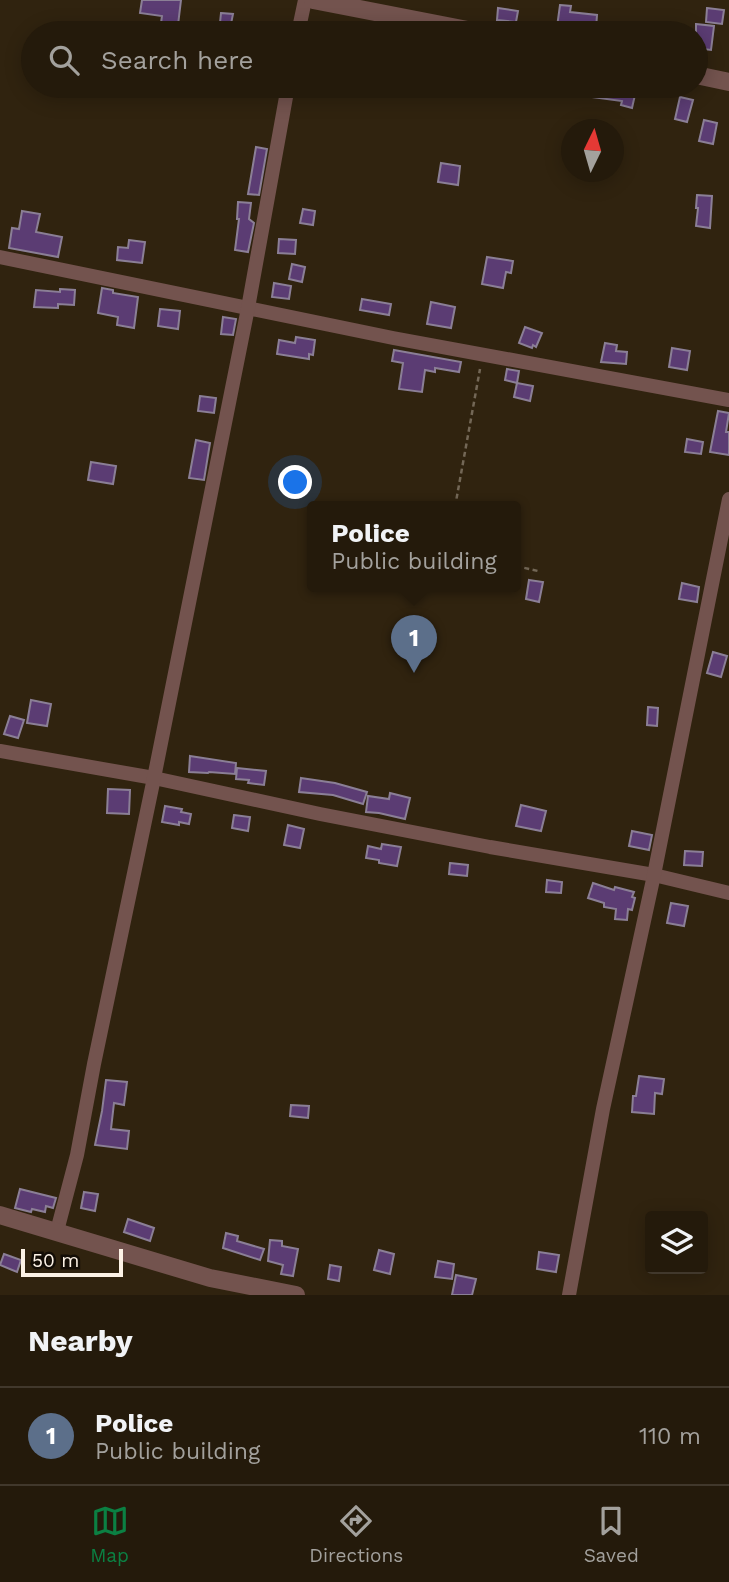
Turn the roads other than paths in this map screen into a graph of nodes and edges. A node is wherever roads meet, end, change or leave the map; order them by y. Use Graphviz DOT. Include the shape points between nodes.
graph roads {
  1 [pos="304,0"];
  2 [pos="313,0"];
  3 [pos="300,21"];
  4 [pos="421,21"];
  5 [pos="708,78"];
  6 [pos="729,82"];
  7 [pos="286,98"];
  8 [pos="0,257"];
  9 [pos="248,307"];
  10 [pos="729,400"];
  11 [pos="729,499"];
  12 [pos="0,751"];
  13 [pos="154,778"];
  14 [pos="654,875"];
  15 [pos="729,893"];
  16 [pos="0,1215"];
  17 [pos="57,1231"];
  18 [pos="296,1295"];
  19 [pos="569,1295"];
  1 -- 3 [label="street"];
  2 -- 4 [label="street"];
  5 -- 6 [label="street"];
  7 -- 9 [label="street"];
  8 -- 9 [label="street"];
  9 -- 10 [label="street"];
  9 -- 13 [label="street"];
  11 -- 14 [label="street"];
  12 -- 13 [label="street"];
  13 -- 14 [label="street" via="333,817"];
  13 -- 17 [label="street" via="77,1155"];
  14 -- 15 [label="street"];
  14 -- 19 [label="street" via="603,1108"];
  16 -- 17 [label="street"];
  17 -- 18 [label="street" via="210,1278"];
}
